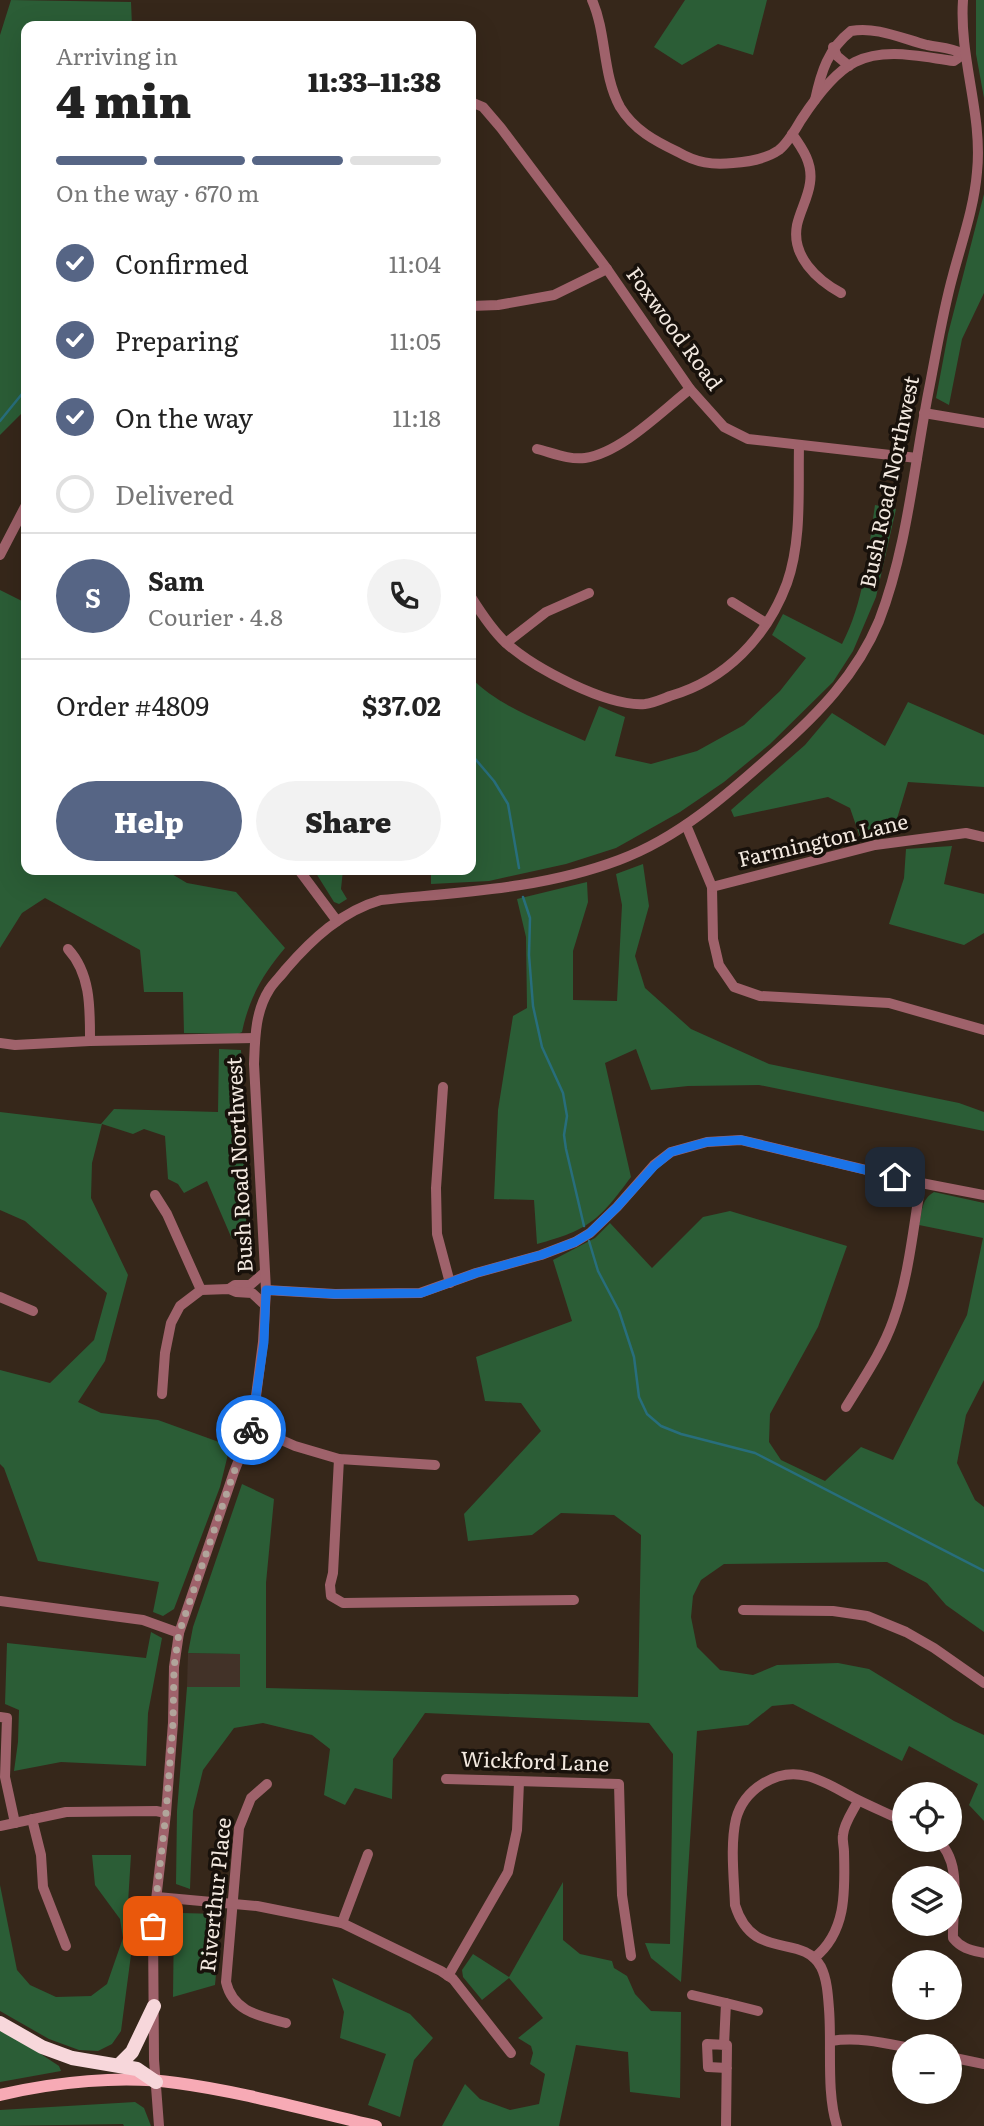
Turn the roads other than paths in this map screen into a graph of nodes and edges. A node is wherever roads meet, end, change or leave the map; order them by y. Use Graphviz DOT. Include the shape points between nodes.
graph roads {
  1 [pos="592,0"];
  2 [pos="963,0"];
  3 [pos="833,47"];
  4 [pos="964,54"];
  5 [pos="849,66"];
  6 [pos="815,100"];
  7 [pos="476,104"];
  8 [pos="792,134"];
  9 [pos="607,269"];
  10 [pos="841,293"];
  11 [pos="476,306"];
  12 [pos="690,389"];
  13 [pos="924,413"];
  14 [pos="984,423"];
  15 [pos="799,446"];
  16 [pos="537,449"];
  17 [pos="917,458"];
  18 [pos="21,515"];
  19 [pos="0,555"];
  20 [pos="589,593"];
  21 [pos="732,601"];
  22 [pos="476,605"];
  23 [pos="766,623"];
  24 [pos="506,642"];
  25 [pos="686,825"];
  26 [pos="984,837"];
  27 [pos="303,875"];
  28 [pos="712,887"];
  29 [pos="337,921"];
  30 [pos="68,950"];
  31 [pos="984,1030"];
  32 [pos="255,1038"];
  33 [pos="90,1041"];
  34 [pos="0,1043"];
  35 [pos="443,1087"];
  36 [pos="921,1183"];
  37 [pos="155,1195"];
  38 [pos="984,1195"];
  39 [pos="264,1273"];
  40 [pos="450,1283"];
  41 [pos="229,1289"];
  42 [pos="201,1290"];
  43 [pos="266,1290"];
  44 [pos="0,1297"];
  45 [pos="265,1305"];
  46 [pos="33,1311"];
  47 [pos="162,1394"];
  48 [pos="846,1407"];
  49 [pos="252,1427"];
  50 [pos="339,1459"];
  51 [pos="435,1465"];
  52 [pos="574,1600"];
  53 [pos="0,1601"];
  54 [pos="743,1610"];
  55 [pos="179,1633"];
  56 [pos="984,1682"];
  57 [pos="0,1717"];
  58 [pos="446,1779"];
  59 [pos="519,1782"];
  60 [pos="267,1784"];
  61 [pos="858,1801"];
  62 [pos="166,1813"];
  63 [pos="892,1816"];
  64 [pos="32,1819"];
  65 [pos="15,1824"];
  66 [pos="0,1826"];
  67 [pos="948,1852"];
  68 [pos="368,1854"];
  69 [pos="157,1897"];
  70 [pos="231,1904"];
  71 [pos="342,1923"];
  72 [pos="66,1946"];
  73 [pos="984,1953"];
  74 [pos="631,1956"];
  75 [pos="814,1958"];
  76 [pos="448,1976"];
  77 [pos="692,1994"];
  78 [pos="726,2003"];
  79 [pos="154,2006"];
  80 [pos="758,2011"];
  81 [pos="0,2023"];
  82 [pos="286,2023"];
  83 [pos="831,2041"];
  84 [pos="892,2044"];
  85 [pos="724,2045"];
  86 [pos="511,2053"];
  87 [pos="962,2059"];
  88 [pos="984,2064"];
  89 [pos="119,2065"];
  90 [pos="727,2068"];
  91 [pos="156,2082"];
  92 [pos="0,2095"];
  93 [pos="159,2126"];
  94 [pos="376,2126"];
  95 [pos="726,2126"];
  96 [pos="837,2126"];
  1 -- 8 [label="street" via="619,105 646,136 693,161 712,165 762,158 780,149"];
  2 -- 4 [label="street, Bush Road Northwest"];
  3 -- 4 [label="street" via="859,29 950,47"];
  3 -- 5 [label="street"];
  3 -- 6 [label="street"];
  4 -- 5 [label="street" via="954,61 876,54"];
  4 -- 13 [label="street, Bush Road Northwest" via="979,136 977,172"];
  5 -- 6 [label="street"];
  6 -- 8 [label="street"];
  7 -- 9 [label="street, Foxwood Road" via="501,128"];
  8 -- 10 [label="street" via="807,154 810,183 796,238 815,277"];
  9 -- 11 [label="street" via="554,295"];
  9 -- 12 [label="street, Foxwood Road"];
  12 -- 15 [label="street, Foxwood Road" via="724,427 748,439"];
  12 -- 16 [label="street" via="608,452 568,458"];
  13 -- 14 [label="street"];
  13 -- 17 [label="street, Bush Road Northwest"];
  15 -- 17 [label="street, Foxwood Road"];
  15 -- 23 [label="street" via="797,539 787,583"];
  17 -- 25 [label="street, Bush Road Northwest" via="888,593 854,668 794,736"];
  18 -- 19 [label="street"];
  20 -- 24 [label="street" via="546,611"];
  21 -- 23 [label="street"];
  22 -- 24 [label="street"];
  23 -- 24 [label="street" via="743,654 716,677 645,704 599,696 531,662"];
  25 -- 28 [label="street"];
  25 -- 29 [label="street, Bush Road Northwest" via="621,859 573,874 496,890 381,900"];
  26 -- 28 [label="street, Farmington Lane" via="966,833 875,845"];
  27 -- 29 [label="street"];
  28 -- 31 [label="street" via="713,939 719,965 734,987 760,996 888,1003"];
  29 -- 32 [label="street, Bush Road Northwest" via="269,990"];
  30 -- 33 [label="street" via="82,972 90,1003"];
  32 -- 33 [label="street"];
  32 -- 39 [label="street, Bush Road Northwest"];
  33 -- 34 [label="street"];
  35 -- 40 [label="street" via="437,1234"];
  36 -- 38 [label="street"];
  36 -- 40 [label="street" via="741,1140 707,1142 671,1152 590,1233 575,1242"];
  36 -- 48 [label="street" via="893,1320"];
  37 -- 42 [label="street"];
  39 -- 41 [label="street" via="250,1285"];
  39 -- 43 [label="street, Bush Road Northwest"];
  40 -- 43 [label="street" via="421,1293"];
  41 -- 42 [label="street"];
  41 -- 45 [label="street" via="251,1293"];
  42 -- 47 [label="street" via="180,1306 171,1323"];
  43 -- 45 [label="street, Bush Road Northwest"];
  44 -- 46 [label="street"];
  45 -- 49 [label="street, Bush Road Northwest"];
  49 -- 50 [label="street"];
  49 -- 55 [label="street, Bush Road Northwest"];
  50 -- 51 [label="street"];
  50 -- 52 [label="street" via="330,1585 335,1600"];
  53 -- 55 [label="street" via="143,1620"];
  54 -- 56 [label="street" via="867,1616 906,1632"];
  55 -- 62 [label="street, Bush Road Northwest"];
  57 -- 65 [label="street" via="7,1718 5,1777"];
  58 -- 59 [label="street, Wickford Lane"];
  59 -- 74 [label="street, Wickford Lane" via="619,1784 622,1895"];
  59 -- 76 [label="street" via="518,1820 508,1872"];
  60 -- 70 [label="street, Riverthur Place" via="244,1811"];
  61 -- 63 [label="street"];
  61 -- 75 [label="street" via="842,1839 840,1925"];
  61 -- 75 [label="street" via="806,1775 789,1775 758,1785 736,1820 738,1917 765,1943"];
  62 -- 64 [label="street" via="66,1812"];
  62 -- 69 [label="street, Bush Road Northwest"];
  64 -- 65 [label="street"];
  64 -- 72 [label="street" via="43,1887"];
  65 -- 66 [label="street"];
  67 -- 73 [label="street" via="953,1869 953,1938 966,1949"];
  68 -- 71 [label="street"];
  69 -- 70 [label="street"];
  69 -- 79 [label="street, Bush Road Northwest"];
  70 -- 71 [label="street"];
  70 -- 82 [label="street, Riverthur Place" via="225,1970 228,1993 244,2010"];
  71 -- 76 [label="street"];
  75 -- 83 [label="street" via="825,1978"];
  76 -- 86 [label="street"];
  77 -- 78 [label="street"];
  78 -- 80 [label="street"];
  78 -- 85 [label="street"];
  79 -- 89 [label="highway" via="132,2052"];
  79 -- 91 [label="street, Bush Road Northwest"];
  81 -- 89 [label="highway" via="72,2058"];
  83 -- 84 [label="street" via="845,2038"];
  83 -- 96 [label="street"];
  85 -- 90 [label="street"];
  85 -- 90 [label="street" via="707,2044 708,2067"];
  87 -- 88 [label="street"];
  89 -- 91 [label="highway" via="137,2069"];
  90 -- 95 [label="street"];
  91 -- 92 [label="main road" via="96,2081"];
  91 -- 93 [label="street, Bush Road Northwest"];
  91 -- 94 [label="main road" via="175,2082"];
}
